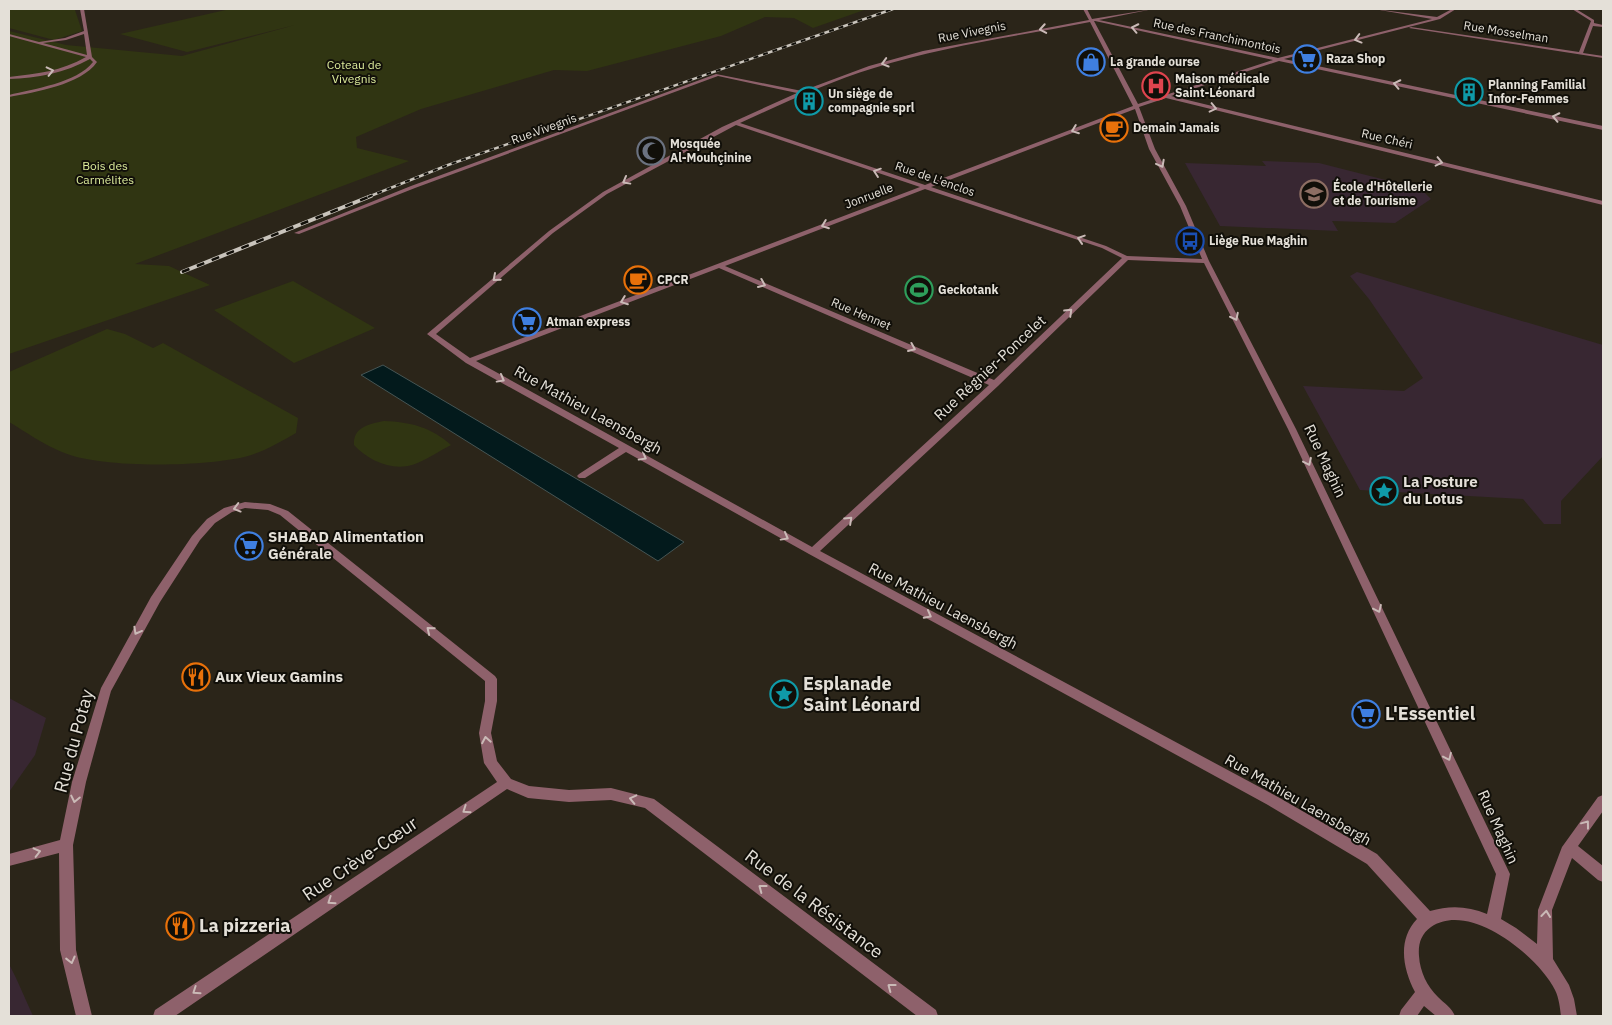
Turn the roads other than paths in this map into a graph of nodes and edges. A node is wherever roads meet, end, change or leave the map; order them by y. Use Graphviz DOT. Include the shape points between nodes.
graph roads {
  1 [pos="82,9"];
  2 [pos="1085,9"];
  3 [pos="1151,9"];
  4 [pos="1376,9"];
  5 [pos="1454,9"];
  6 [pos="1574,9"];
  7 [pos="1439,18"];
  8 [pos="1091,20"];
  9 [pos="1592,24"];
  10 [pos="1603,26"];
  11 [pos="1406,27"];
  12 [pos="86,32"];
  13 [pos="9,35"];
  14 [pos="35,42"];
  15 [pos="1580,54"];
  16 [pos="90,57"];
  17 [pos="1603,57"];
  18 [pos="1280,59"];
  19 [pos="9,78"];
  20 [pos="802,93"];
  21 [pos="9,96"];
  22 [pos="1166,97"];
  23 [pos="1136,106"];
  24 [pos="736,123"];
  25 [pos="1603,128"];
  26 [pos="924,188"];
  27 [pos="1603,203"];
  28 [pos="297,233"];
  29 [pos="1126,258"];
  30 [pos="1206,261"];
  31 [pos="718,265"];
  32 [pos="431,334"];
  33 [pos="468,361"];
  34 [pos="994,384"];
  35 [pos="626,448"];
  36 [pos="582,476"];
  37 [pos="812,552"];
  38 [pos="506,783"];
  39 [pos="1603,801"];
  40 [pos="66,845"];
  41 [pos="1569,847"];
  42 [pos="9,860"];
  43 [pos="1603,875"];
  44 [pos="1427,919"];
  45 [pos="1493,923"];
  46 [pos="1545,962"];
  47 [pos="1424,993"];
  48 [pos="84,1016"];
  49 [pos="161,1016"];
  50 [pos="930,1016"];
  51 [pos="1407,1016"];
  52 [pos="1447,1016"];
  53 [pos="1569,1016"];
  1 -- 12 [label="street"];
  2 -- 8 [label="street, Rue Maghin"];
  3 -- 8 [label="street, Rue Vivegnis"];
  4 -- 7 [label="street"];
  5 -- 7 [label="street, Jonruelle"];
  6 -- 9 [label="street"];
  7 -- 11 [label="street, Jonruelle"];
  18 -- 8 [label="street, Rue des Franchimontois, one-way"];
  8 -- 20 [label="street, Rue Vivegnis, one-way" via="925,52 851,74"];
  8 -- 23 [label="street, Rue Maghin"];
  9 -- 10 [label="street"];
  9 -- 15 [label="street"];
  11 -- 15 [label="street, Rue Mosselman"];
  11 -- 18 [label="street, Jonruelle, one-way"];
  12 -- 14 [label="street" via="66,39"];
  12 -- 16 [label="street"];
  13 -- 14 [label="street"];
  14 -- 16 [label="street"];
  15 -- 17 [label="street, Rue Mosselman"];
  19 -- 16 [label="street, one-way" via="50,72"];
  16 -- 21 [label="street" via="95,62 94,66 81,75"];
  18 -- 22 [label="street, Jonruelle"];
  25 -- 18 [label="street, Rue des Franchimontois, one-way"];
  20 -- 24 [label="street, Rue Vivegnis"];
  20 -- 28 [label="street, Rue Vivegnis" via="718,75"];
  22 -- 23 [label="street, Jonruelle"];
  22 -- 27 [label="street, Rue Chéri, one-way"];
  23 -- 26 [label="street, Jonruelle, one-way"];
  23 -- 30 [label="street, Rue Maghin, one-way" via="1152,149 1183,206"];
  26 -- 24 [label="street, Rue de L'enclos, one-way"];
  24 -- 32 [label="street, Rue Vivegnis, one-way" via="641,172 583,208"];
  29 -- 26 [label="street, Rue de L'enclos, one-way" via="1104,247"];
  26 -- 31 [label="street, Jonruelle, one-way"];
  29 -- 30 [label="street"];
  34 -- 29 [label="street, Rue Régnier-Poncelet, one-way"];
  30 -- 45 [label="street, Rue Maghin, one-way" via="1292,429 1503,874"];
  31 -- 33 [label="street, Jonruelle, one-way"];
  31 -- 34 [label="street, Rue Hennet, one-way"];
  32 -- 33 [label="street, Rue Mathieu Laensbergh"];
  33 -- 35 [label="street, Rue Mathieu Laensbergh, one-way"];
  37 -- 34 [label="street, Rue Régnier-Poncelet, one-way"];
  35 -- 36 [label="street"];
  35 -- 37 [label="street, Rue Mathieu Laensbergh, one-way"];
  37 -- 44 [label="street, Rue Mathieu Laensbergh, one-way" via="1273,801 1372,858"];
  38 -- 40 [label="street, Rue du Potay, one-way" via="491,763 484,733 492,679 284,513 270,507 245,505 228,510 211,521 196,538 155,600 105,691 79,782"];
  38 -- 49 [label="street, Rue Crève-Cœur, one-way"];
  50 -- 38 [label="street, Rue de la Résistance, one-way" via="649,803 611,794 569,796 528,792"];
  41 -- 39 [label="street, one-way"];
  42 -- 40 [label="street, one-way"];
  40 -- 48 [label="street, Rue du Potay, one-way" via="68,950"];
  41 -- 43 [label="street"];
  46 -- 41 [label="street, one-way" via="1545,910"];
  44 -- 45 [label="street" via="1446,914 1468,915"];
  44 -- 47 [label="street" via="1415,932 1410,949 1413,970"];
  45 -- 46 [label="street" via="1521,939"];
  46 -- 53 [label="street" via="1560,983"];
  47 -- 51 [label="street"];
  47 -- 52 [label="street"];
}
